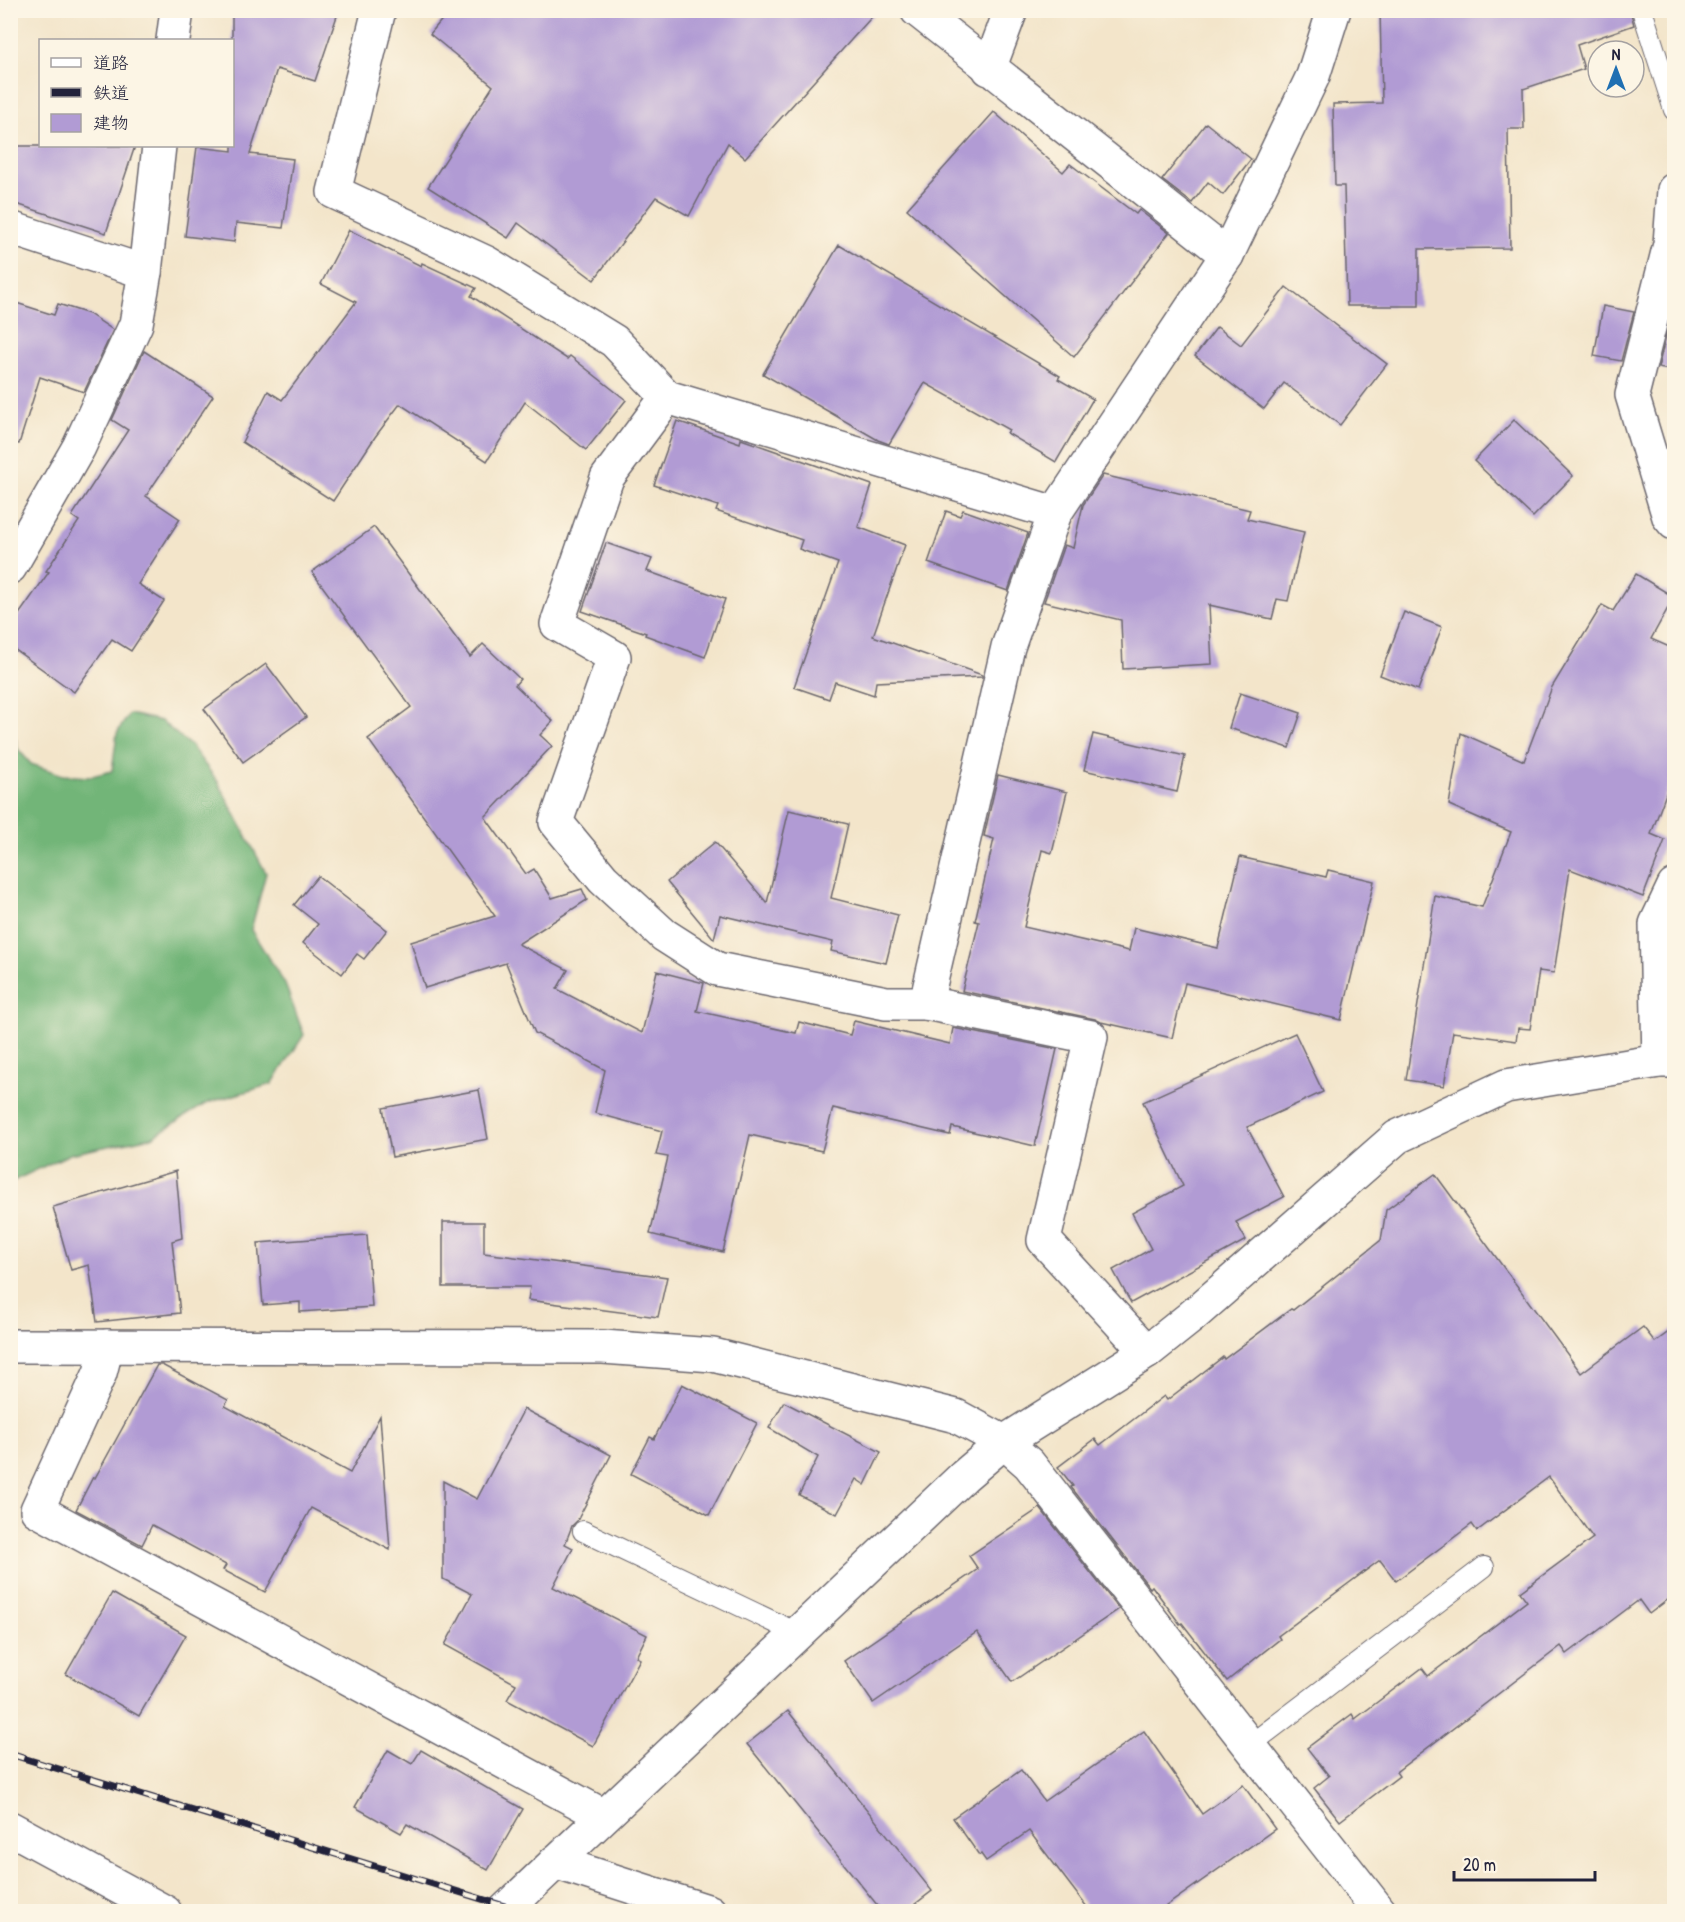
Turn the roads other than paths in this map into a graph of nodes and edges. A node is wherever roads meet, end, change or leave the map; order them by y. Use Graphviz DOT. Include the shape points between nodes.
graph roads {
  1 [pos="177,10"];
  2 [pos="378,10"];
  3 [pos="917,10"];
  4 [pos="1011,10"];
  5 [pos="1334,10"];
  6 [pos="1642,10"];
  7 [pos="172,39"];
  8 [pos="989,69"];
  9 [pos="1674,110"];
  10 [pos="159,147"];
  11 [pos="1674,190"];
  12 [pos="10,228"];
  13 [pos="1227,255"];
  14 [pos="145,272"];
  15 [pos="668,397"];
  16 [pos="1055,513"];
  17 [pos="1674,523"];
  18 [pos="10,567"];
  19 [pos="1674,886"];
  20 [pos="926,1003"];
  21 [pos="1667,1061"];
  22 [pos="10,1346"];
  23 [pos="107,1346"];
  24 [pos="1147,1352"];
  25 [pos="1004,1442"];
  26 [pos="583,1531"];
  27 [pos="1484,1567"];
  28 [pos="797,1633"];
  29 [pos="1250,1745"];
  30 [pos="604,1816"];
  31 [pos="10,1828"];
  32 [pos="555,1862"];
  33 [pos="165,1911"];
  34 [pos="503,1911"];
  35 [pos="710,1911"];
  36 [pos="1380,1911"];
  1 -- 7 [label="street"];
  2 -- 15 [label="street" via="334,192 487,262 614,342"];
  3 -- 8 [label="street"];
  4 -- 8 [label="street"];
  5 -- 13 [label="street" via="1313,76"];
  6 -- 9 [label="lane"];
  8 -- 13 [label="street"];
  10 -- 14 [label="street"];
  11 -- 17 [label="street" via="1670,244 1632,395"];
  12 -- 14 [label="street"];
  13 -- 16 [label="street"];
  14 -- 18 [label="street" via="136,324 80,447"];
  15 -- 16 [label="street"];
  15 -- 20 [label="street" via="607,477 557,624 614,657 556,822 603,879 664,935 717,969 886,1003"];
  16 -- 20 [label="street" via="1008,647"];
  19 -- 21 [label="street" via="1656,924"];
  20 -- 24 [label="street" via="1091,1037 1044,1240"];
  21 -- 24 [label="street" via="1506,1086 1397,1137"];
  22 -- 23 [label="street"];
  23 -- 25 [label="street" via="603,1347 713,1355 956,1416"];
  23 -- 30 [label="street" via="100,1374 37,1510"];
  24 -- 25 [label="street"];
  25 -- 28 [label="street"];
  25 -- 29 [label="street" via="1029,1464"];
  26 -- 28 [label="lane"];
  27 -- 29 [label="lane"];
  28 -- 30 [label="street"];
  29 -- 36 [label="street"];
  30 -- 32 [label="street"];
  31 -- 33 [label="street"];
  32 -- 34 [label="street"];
  32 -- 35 [label="street"];
}
